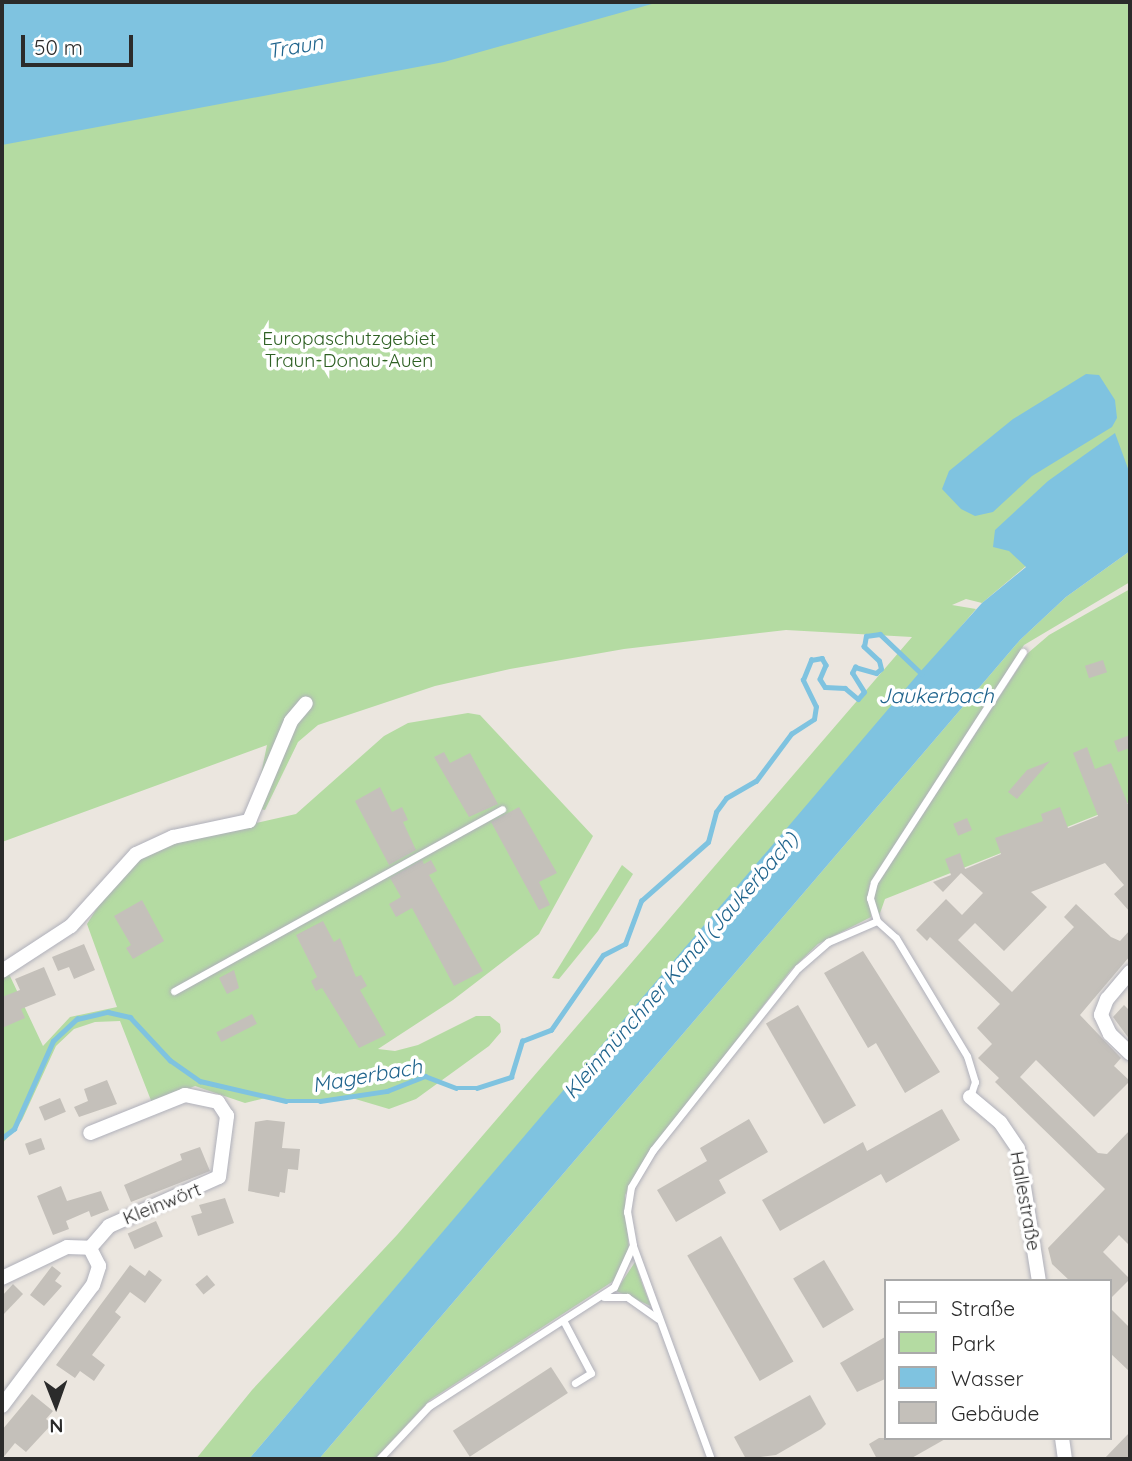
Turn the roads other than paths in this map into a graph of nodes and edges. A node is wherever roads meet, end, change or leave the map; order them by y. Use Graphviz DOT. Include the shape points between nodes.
graph roads {
  1 [pos="1023,652"];
  2 [pos="306,704"];
  3 [pos="502,808"];
  4 [pos="877,921"];
  5 [pos="2,971"];
  6 [pos="1130,972"];
  7 [pos="174,991"];
  8 [pos="1130,1053"];
  9 [pos="970,1097"];
  10 [pos="90,1133"];
  11 [pos="633,1245"];
  12 [pos="90,1248"];
  13 [pos="2,1278"];
  14 [pos="1039,1279"];
  15 [pos="603,1297"];
  16 [pos="563,1320"];
  17 [pos="661,1322"];
  18 [pos="575,1383"];
  19 [pos="2,1406"];
  20 [pos="1062,1440"];
  21 [pos="379,1459"];
  22 [pos="711,1459"];
  23 [pos="1065,1459"];
  1 -- 4 [label="lane" via="874,882 870,898"];
  2 -- 5 [label="street" via="291,721 249,821 182,835 136,854 71,926"];
  3 -- 7 [label="lane"];
  4 -- 9 [label="lane" via="896,937 958,1040 974,1076"];
  4 -- 11 [label="lane" via="828,942 798,968 674,1123 631,1187 627,1212"];
  6 -- 8 [label="street" via="1107,999 1101,1015 1111,1034"];
  9 -- 14 [label="street, Hallestraße" via="1000,1122 1018,1149"];
  10 -- 12 [label="street, Kleinwört" via="185,1095 218,1102 227,1116 219,1177 109,1226"];
  11 -- 15 [label="lane" via="623,1274"];
  11 -- 17 [label="lane"];
  12 -- 13 [label="street" via="67,1247"];
  12 -- 19 [label="street" via="99,1266 93,1285"];
  15 -- 16 [label="lane"];
  15 -- 17 [label="lane" via="627,1297"];
  16 -- 18 [label="lane" via="591,1373"];
  16 -- 21 [label="lane" via="429,1406"];
  17 -- 22 [label="lane"];
  20 -- 23 [label="street"];
}
